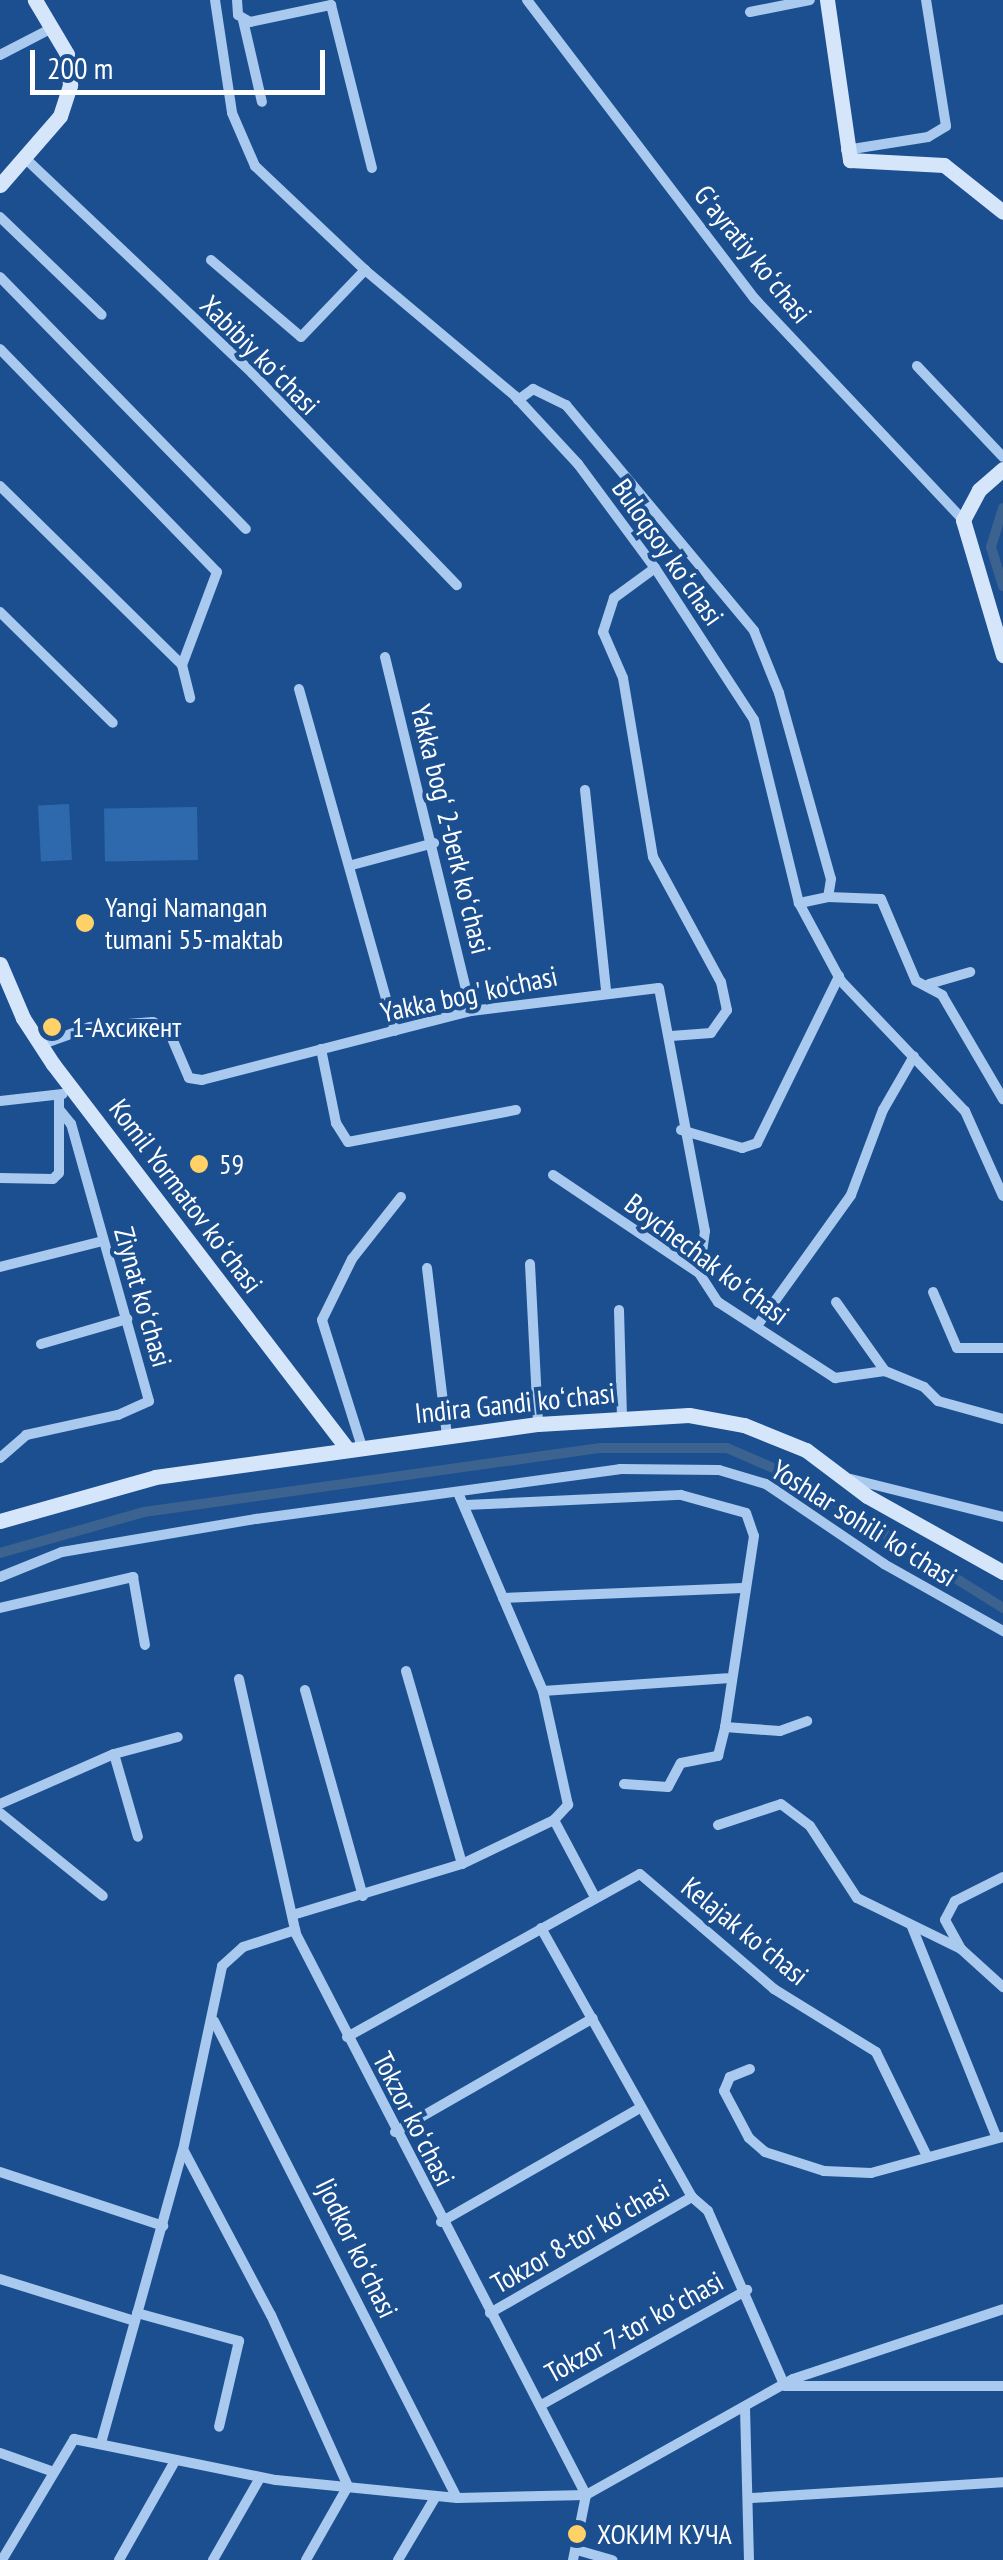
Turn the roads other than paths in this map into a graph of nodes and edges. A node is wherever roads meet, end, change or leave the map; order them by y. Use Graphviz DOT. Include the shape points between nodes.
graph roads {
  1 [pos="35,0"];
  2 [pos="215,0"];
  3 [pos="237,0"];
  4 [pos="526,0"];
  5 [pos="810,0"];
  6 [pos="828,0"];
  7 [pos="926,0"];
  8 [pos="334,2"];
  9 [pos="750,12"];
  10 [pos="243,20"];
  11 [pos="52,28"];
  12 [pos="0,56"];
  13 [pos="262,102"];
  14 [pos="846,150"];
  15 [pos="28,160"];
  16 [pos="372,168"];
  17 [pos="0,185"];
  18 [pos="1003,212"];
  19 [pos="0,217"];
  20 [pos="211,260"];
  21 [pos="365,270"];
  22 [pos="0,277"];
  23 [pos="102,315"];
  24 [pos="0,350"];
  25 [pos="917,366"];
  26 [pos="518,400"];
  27 [pos="1003,457"];
  28 [pos="1003,469"];
  29 [pos="0,486"];
  30 [pos="962,520"];
  31 [pos="246,529"];
  32 [pos="655,568"];
  33 [pos="457,585"];
  34 [pos="0,612"];
  35 [pos="1003,654"];
  36 [pos="385,658"];
  37 [pos="182,664"];
  38 [pos="299,689"];
  39 [pos="190,698"];
  40 [pos="113,723"];
  41 [pos="585,790"];
  42 [pos="434,843"];
  43 [pos="352,864"];
  44 [pos="828,896"];
  45 [pos="799,903"];
  46 [pos="0,964"];
  47 [pos="970,972"];
  48 [pos="839,976"];
  49 [pos="929,984"];
  50 [pos="606,990"];
  51 [pos="471,1012"];
  52 [pos="395,1031"];
  53 [pos="671,1036"];
  54 [pos="40,1045"];
  55 [pos="321,1048"];
  56 [pos="914,1056"];
  57 [pos="66,1093"];
  58 [pos="1003,1099"];
  59 [pos="0,1101"];
  60 [pos="59,1109"];
  61 [pos="516,1110"];
  62 [pos="681,1130"];
  63 [pos="553,1175"];
  64 [pos="0,1178"];
  65 [pos="1003,1196"];
  66 [pos="401,1198"];
  67 [pos="103,1241"];
  68 [pos="530,1264"];
  69 [pos="0,1267"];
  70 [pos="427,1268"];
  71 [pos="699,1273"];
  72 [pos="933,1292"];
  73 [pos="836,1302"];
  74 [pos="619,1310"];
  75 [pos="127,1320"];
  76 [pos="757,1326"];
  77 [pos="41,1344"];
  78 [pos="1003,1348"];
  79 [pos="886,1372"];
  80 [pos="622,1416"];
  81 [pos="1003,1418"];
  82 [pos="538,1424"];
  83 [pos="447,1435"];
  84 [pos="355,1448"];
  85 [pos="0,1458"];
  86 [pos="850,1479"];
  87 [pos="462,1500"];
  88 [pos="1003,1516"];
  89 [pos="0,1520"];
  90 [pos="1003,1572"];
  91 [pos="0,1577"];
  92 [pos="744,1588"];
  93 [pos="503,1598"];
  94 [pos="0,1608"];
  95 [pos="1003,1632"];
  96 [pos="146,1645"];
  97 [pos="406,1671"];
  98 [pos="727,1678"];
  99 [pos="239,1679"];
  100 [pos="305,1690"];
  101 [pos="542,1690"];
  102 [pos="807,1720"];
  103 [pos="725,1727"];
  104 [pos="178,1737"];
  105 [pos="114,1754"];
  106 [pos="624,1784"];
  107 [pos="0,1804"];
  108 [pos="0,1812"];
  109 [pos="554,1820"];
  110 [pos="718,1825"];
  111 [pos="138,1837"];
  112 [pos="462,1864"];
  113 [pos="1003,1877"];
  114 [pos="103,1896"];
  115 [pos="363,1896"];
  116 [pos="595,1897"];
  117 [pos="296,1914"];
  118 [pos="912,1926"];
  119 [pos="541,1928"];
  120 [pos="295,1930"];
  121 [pos="960,1948"];
  122 [pos="1002,1985"];
  123 [pos="594,2018"];
  124 [pos="214,2021"];
  125 [pos="347,2037"];
  126 [pos="750,2069"];
  127 [pos="640,2108"];
  128 [pos="395,2132"];
  129 [pos="1000,2138"];
  130 [pos="183,2150"];
  131 [pos="926,2154"];
  132 [pos="0,2172"];
  133 [pos="692,2198"];
  134 [pos="441,2222"];
  135 [pos="163,2226"];
  136 [pos="0,2279"];
  137 [pos="747,2290"];
  138 [pos="1003,2309"];
  139 [pos="490,2314"];
  140 [pos="136,2317"];
  141 [pos="785,2386"];
  142 [pos="1003,2386"];
  143 [pos="542,2404"];
  144 [pos="745,2408"];
  145 [pos="219,2427"];
  146 [pos="101,2444"];
  147 [pos="0,2453"];
  148 [pos="176,2461"];
  149 [pos="51,2471"];
  150 [pos="260,2478"];
  151 [pos="1003,2482"];
  152 [pos="348,2486"];
  153 [pos="586,2495"];
  154 [pos="436,2496"];
  155 [pos="457,2498"];
  156 [pos="752,2498"];
  157 [pos="3,2553"];
  158 [pos="575,2555"];
  159 [pos="119,2560"];
  160 [pos="213,2560"];
  161 [pos="306,2560"];
  162 [pos="398,2560"];
  163 [pos="613,2560"];
  164 [pos="749,2560"];
  1 -- 11 [label="street"];
  2 -- 21 [label="street, Buloqsoy koʻchasi" via="232,113 255,166"];
  3 -- 10 [label="street"];
  4 -- 30 [label="street, Gʻayratiy koʻchasi" via="755,299"];
  5 -- 9 [label="street"];
  6 -- 14 [label="street"];
  7 -- 14 [label="street" via="946,126 928,137"];
  8 -- 10 [label="street"];
  8 -- 16 [label="street"];
  10 -- 13 [label="street"];
  11 -- 12 [label="street"];
  11 -- 15 [label="street" via="66,54 70,85 60,116"];
  14 -- 18 [label="street" via="855,164 944,164"];
  15 -- 17 [label="street"];
  15 -- 33 [label="street, Xabibiy koʻchasi" via="252,373"];
  19 -- 23 [label="street"];
  20 -- 21 [label="street" via="301,337"];
  21 -- 26 [label="street, Buloqsoy koʻchasi"];
  22 -- 31 [label="street"];
  24 -- 37 [label="street" via="217,572"];
  25 -- 27 [label="street"];
  26 -- 32 [label="street, Buloqsoy koʻchasi" via="578,464"];
  26 -- 44 [label="street" via="533,388 566,404 754,631 806,785 831,879"];
  28 -- 30 [label="street" via="979,490"];
  29 -- 37 [label="street"];
  30 -- 35 [label="street"];
  32 -- 45 [label="street, Buloqsoy koʻchasi" via="754,720"];
  32 -- 53 [label="street" via="614,598 603,632 623,678 653,857 721,982 727,1010 712,1033"];
  34 -- 40 [label="street"];
  36 -- 42 [label="street, Yakka bogʻ 2-berk koʻchasi"];
  37 -- 39 [label="street"];
  38 -- 43 [label="street"];
  41 -- 50 [label="street"];
  42 -- 43 [label="street"];
  42 -- 51 [label="street, Yakka bogʻ 2-berk koʻchasi"];
  43 -- 52 [label="street"];
  44 -- 45 [label="street"];
  44 -- 49 [label="street" via="881,898 916,981"];
  45 -- 48 [label="street, Buloqsoy koʻchasi"];
  46 -- 54 [label="street, Komil Yormatov koʻchasi"];
  47 -- 49 [label="street"];
  48 -- 56 [label="street, Buloqsoy koʻchasi"];
  48 -- 62 [label="street" via="758,1143 742,1148"];
  49 -- 58 [label="street" via="949,1005"];
  50 -- 51 [label="street, Yakka bog' ko'chasi"];
  50 -- 53 [label="street, Yakka bog' ko'chasi" via="659,988"];
  51 -- 52 [label="street, Yakka bog' ko'chasi"];
  52 -- 55 [label="street, Yakka bog' ko'chasi"];
  53 -- 62 [label="street, Yakka bog' ko'chasi"];
  54 -- 55 [label="street, Yakka bog' ko'chasi" via="90,1027 154,1022 168,1030 190,1078 202,1080"];
  54 -- 57 [label="street, Komil Yormatov koʻchasi"];
  55 -- 61 [label="street" via="336,1123 348,1142"];
  56 -- 65 [label="street, Buloqsoy koʻchasi" via="966,1111"];
  56 -- 76 [label="street" via="883,1110 851,1195"];
  57 -- 59 [label="street"];
  57 -- 60 [label="street, Ziynat koʻchasi"];
  57 -- 84 [label="street, Komil Yormatov koʻchasi"];
  60 -- 64 [label="street, Ziynat koʻchasi" via="54,1179"];
  60 -- 67 [label="street, Ziynat koʻchasi" via="70,1124"];
  62 -- 71 [label="street, Yakka bog' ko'chasi" via="706,1231"];
  63 -- 71 [label="street, Boychechak koʻchasi"];
  66 -- 84 [label="street" via="352,1259 322,1320"];
  67 -- 69 [label="street"];
  67 -- 75 [label="street, Ziynat koʻchasi"];
  68 -- 82 [label="street"];
  70 -- 83 [label="street"];
  71 -- 76 [label="street, Boychechak koʻchasi" via="718,1302"];
  72 -- 78 [label="street" via="956,1348"];
  73 -- 79 [label="street"];
  74 -- 80 [label="street"];
  75 -- 77 [label="street"];
  75 -- 85 [label="street, Ziynat koʻchasi" via="147,1388 145,1407 26,1435"];
  76 -- 79 [label="street, Boychechak koʻchasi" via="834,1378"];
  79 -- 81 [label="street" via="948,1404"];
  80 -- 82 [label="street, Indira Gandi koʻchasi"];
  80 -- 86 [label="street, Indira Gandi koʻchasi" via="690,1415 744,1425 806,1450"];
  82 -- 83 [label="street, Indira Gandi koʻchasi"];
  83 -- 84 [label="street, Indira Gandi koʻchasi"];
  84 -- 89 [label="street, Indira Gandi koʻchasi" via="155,1477"];
  86 -- 88 [label="street"];
  86 -- 90 [label="street, Indira Gandi koʻchasi" via="867,1496"];
  87 -- 91 [label="street, Yoshlar sohili koʻchasi" via="118,1540"];
  87 -- 92 [label="street, Yoshlar sohili koʻchasi" via="681,1495 726,1505 754,1520"];
  87 -- 93 [label="street"];
  87 -- 95 [label="street, Yoshlar sohili koʻchasi" via="620,1468 742,1475"];
  92 -- 93 [label="street"];
  92 -- 98 [label="street, Yoshlar sohili koʻchasi"];
  93 -- 101 [label="street"];
  94 -- 96 [label="street" via="134,1577"];
  97 -- 112 [label="street"];
  98 -- 101 [label="street"];
  98 -- 103 [label="street, Yoshlar sohili koʻchasi"];
  99 -- 117 [label="street, Tokzor koʻchasi"];
  100 -- 115 [label="street"];
  101 -- 109 [label="street" via="570,1797"];
  102 -- 103 [label="street" via="780,1730"];
  103 -- 106 [label="street" via="718,1756 681,1763 668,1786"];
  104 -- 105 [label="street"];
  105 -- 107 [label="street"];
  105 -- 111 [label="street"];
  108 -- 114 [label="street"];
  109 -- 112 [label="street"];
  109 -- 116 [label="street"];
  110 -- 118 [label="street" via="781,1804 810,1826 857,1898"];
  112 -- 115 [label="street"];
  113 -- 121 [label="street" via="949,1908 948,1932"];
  115 -- 117 [label="street"];
  116 -- 119 [label="street, Kelajak koʻchasi"];
  116 -- 131 [label="street, Kelajak koʻchasi" via="640,1874 774,1989 874,2050"];
  117 -- 120 [label="street, Tokzor koʻchasi"];
  118 -- 121 [label="street"];
  118 -- 129 [label="street"];
  119 -- 123 [label="street"];
  119 -- 125 [label="street, Kelajak koʻchasi"];
  120 -- 124 [label="street" via="230,1956 222,1966"];
  120 -- 125 [label="street, Tokzor koʻchasi"];
  121 -- 122 [label="street"];
  123 -- 127 [label="street"];
  123 -- 128 [label="street"];
  124 -- 130 [label="street"];
  124 -- 155 [label="street, Ijodkor koʻchasi"];
  125 -- 128 [label="street, Tokzor koʻchasi"];
  126 -- 131 [label="street" via="730,2078 724,2091 749,2138 765,2152 852,2174"];
  127 -- 133 [label="street"];
  127 -- 134 [label="street"];
  128 -- 134 [label="street, Tokzor koʻchasi"];
  129 -- 131 [label="street"];
  130 -- 135 [label="street"];
  130 -- 152 [label="street" via="271,2315"];
  132 -- 135 [label="street"];
  133 -- 137 [label="street" via="708,2211"];
  133 -- 139 [label="street, Tokzor 8-tor koʻchasi"];
  134 -- 139 [label="street, Tokzor koʻchasi"];
  135 -- 140 [label="street"];
  136 -- 140 [label="street"];
  137 -- 141 [label="street"];
  137 -- 143 [label="street, Tokzor 7-tor koʻchasi"];
  138 -- 141 [label="street"];
  139 -- 143 [label="street, Tokzor koʻchasi"];
  140 -- 145 [label="street" via="239,2341"];
  140 -- 146 [label="street"];
  141 -- 142 [label="street"];
  141 -- 144 [label="street"];
  143 -- 153 [label="street, Tokzor koʻchasi"];
  144 -- 153 [label="street"];
  144 -- 156 [label="street"];
  146 -- 148 [label="street"];
  146 -- 149 [label="street" via="68,2441"];
  147 -- 149 [label="street"];
  148 -- 150 [label="street"];
  148 -- 159 [label="street"];
  149 -- 157 [label="street"];
  150 -- 152 [label="street"];
  150 -- 160 [label="street"];
  151 -- 156 [label="street"];
  152 -- 154 [label="street"];
  152 -- 161 [label="street"];
  153 -- 155 [label="street"];
  153 -- 158 [label="street"];
  154 -- 155 [label="street"];
  154 -- 162 [label="street"];
  156 -- 164 [label="street"];
  158 -- 163 [label="street"];
}
